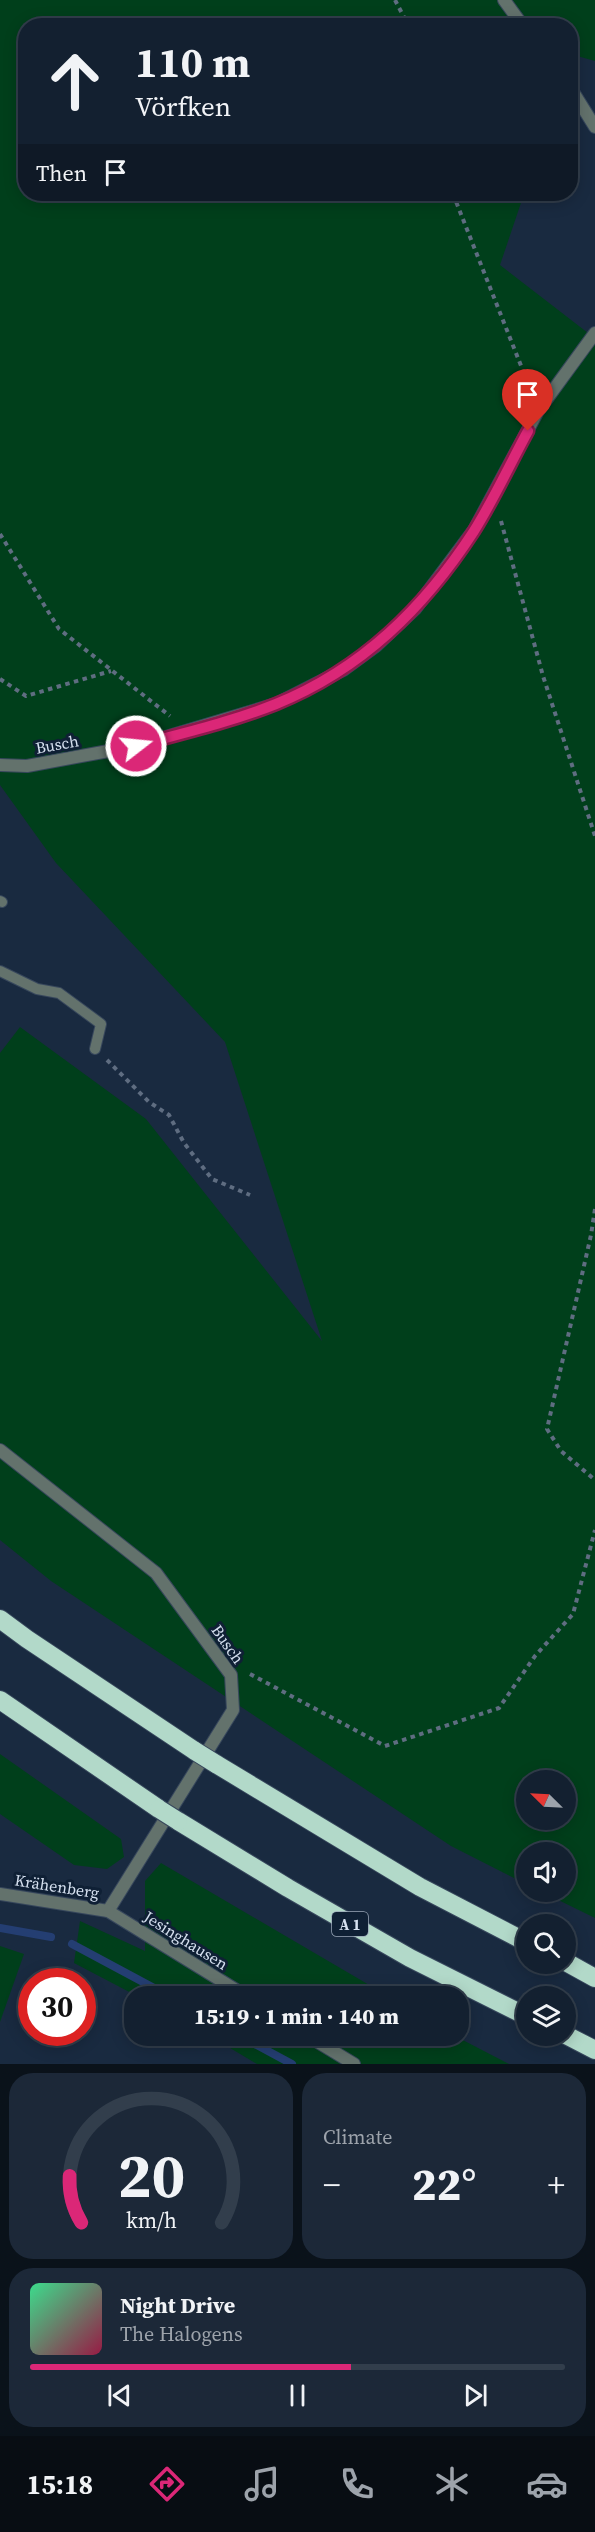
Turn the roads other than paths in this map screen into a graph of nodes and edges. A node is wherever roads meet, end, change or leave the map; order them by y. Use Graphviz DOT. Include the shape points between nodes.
graph roads {
  1 [pos="504,0"];
  2 [pos="517,18"];
  3 [pos="578,100"];
  4 [pos="595,127"];
  5 [pos="595,333"];
  6 [pos="0,765"];
  7 [pos="0,971"];
  8 [pos="95,1049"];
  9 [pos="0,1450"];
  10 [pos="0,1619"];
  11 [pos="0,1700"];
  12 [pos="0,1894"];
  13 [pos="108,1911"];
  14 [pos="516,1937"];
  15 [pos="576,1968"];
  16 [pos="595,1978"];
  17 [pos="230,1986"];
  18 [pos="516,2011"];
  19 [pos="576,2041"];
  20 [pos="324,2046"];
  21 [pos="595,2050"];
  22 [pos="354,2064"];
  1 -- 2 [label="street"];
  3 -- 4 [label="street"];
  5 -- 6 [label="street, Busch" via="538,411 474,531 415,609 343,670 276,704 136,746 27,766"];
  7 -- 8 [label="lane" via="37,988 59,993 101,1024"];
  9 -- 13 [label="street, Busch" via="156,1573 231,1675 233,1710"];
  10 -- 14 [label="highway, bridge" via="216,1764 420,1887"];
  11 -- 18 [label="highway, A 1, bridge" via="159,1809 288,1888 410,1958"];
  12 -- 13 [label="street, Krähenberg"];
  13 -- 17 [label="street, Jesinghausen"];
  15 -- 16 [label="highway"];
  19 -- 21 [label="highway"];
  20 -- 22 [label="street"];
}
